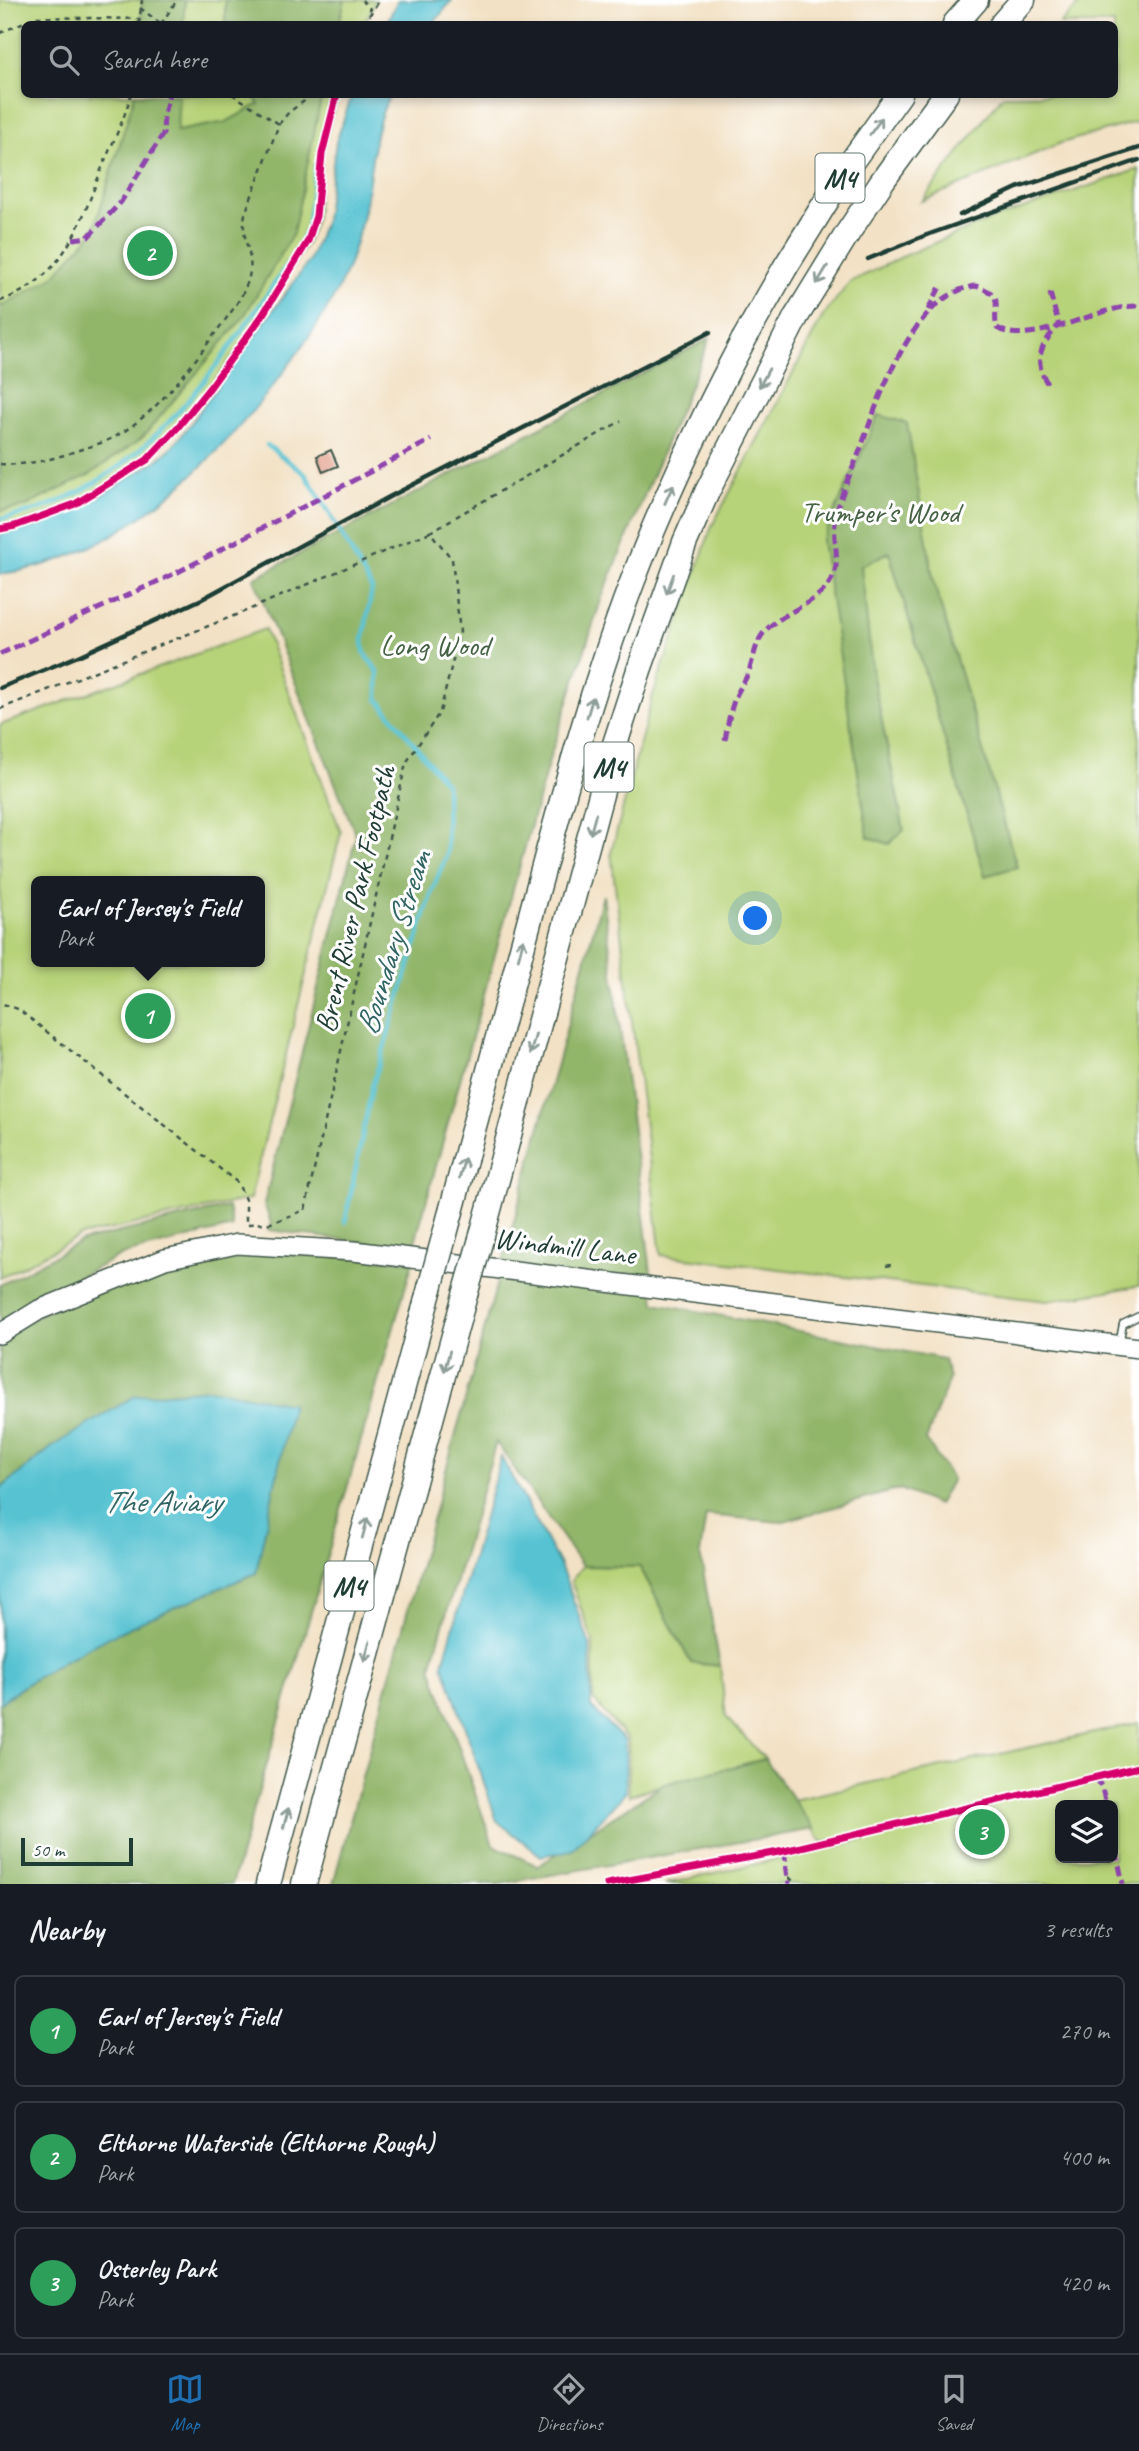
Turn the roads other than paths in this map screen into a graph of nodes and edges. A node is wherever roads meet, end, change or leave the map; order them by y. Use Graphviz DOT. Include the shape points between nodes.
graph roads {
  1 [pos="976,0"];
  2 [pos="1023,0"];
  3 [pos="958,21"];
  4 [pos="1005,21"];
  5 [pos="897,98"];
  6 [pos="943,98"];
  7 [pos="1139,1316"];
  8 [pos="0,1335"];
  9 [pos="1119,1346"];
  10 [pos="1139,1348"];
  11 [pos="268,1884"];
  12 [pos="304,1884"];
  1 -- 3 [label="highway"];
  2 -- 4 [label="highway"];
  11 -- 5 [label="highway, M4, one-way, bridge" via="550,843 610,645 663,507 743,341 847,168"];
  6 -- 12 [label="highway, M4, one-way, bridge" via="847,234 796,317 707,492 639,670"];
  7 -- 9 [label="lane" via="1123,1324"];
  8 -- 9 [label="main road, Windmill Lane" via="39,1310 165,1259 237,1244 354,1251"];
  9 -- 10 [label="main road, Windmill Lane"];
}
